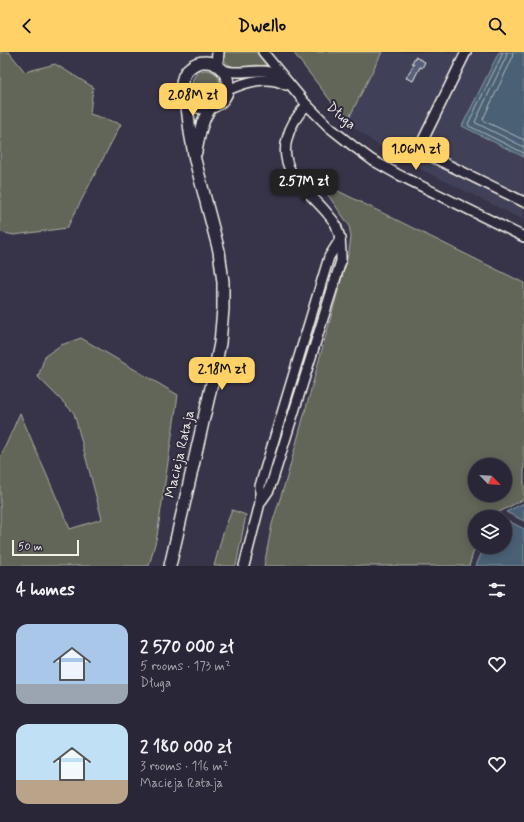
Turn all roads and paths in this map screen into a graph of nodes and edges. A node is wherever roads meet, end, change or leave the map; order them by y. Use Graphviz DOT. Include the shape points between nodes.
graph roads {
  1 [pos="218,52"];
  2 [pos="263,52"];
  3 [pos="466,52"];
  4 [pos="204,57"];
  5 [pos="220,68"];
  6 [pos="292,88"];
  7 [pos="228,90"];
  8 [pos="186,98"];
  9 [pos="307,105"];
  10 [pos="210,108"];
  11 [pos="195,160"];
  12 [pos="524,202"];
  13 [pos="524,237"];
  14 [pos="170,566"];
  15 [pos="244,566"];
  1 -- 5 [label="main road"];
  2 -- 6 [label="street, Długa"];
  3 -- 12 [label="street" via="423,140 424,149 428,155"];
  4 -- 5 [label="main road"];
  4 -- 8 [label="main road" via="188,69 184,76 182,83"];
  5 -- 6 [label="street, Długa" via="235,72 273,72"];
  5 -- 7 [label="main road" via="228,80"];
  6 -- 7 [label="street, Długa" via="274,80 264,80 251,81"];
  6 -- 9 [label="street, Długa"];
  7 -- 10 [label="main road" via="222,101"];
  8 -- 10 [label="main road" via="197,107"];
  8 -- 11 [label="main road, Macieja Rataja"];
  9 -- 13 [label="street, Długa" via="329,127 372,160"];
  9 -- 15 [label="street" via="288,133 286,161 291,173 336,224 341,238 341,261 273,479 260,503"];
  10 -- 11 [label="main road, Macieja Rataja" via="201,126"];
  11 -- 14 [label="main road, Macieja Rataja" via="219,251 223,309 220,343 212,383"];
}
